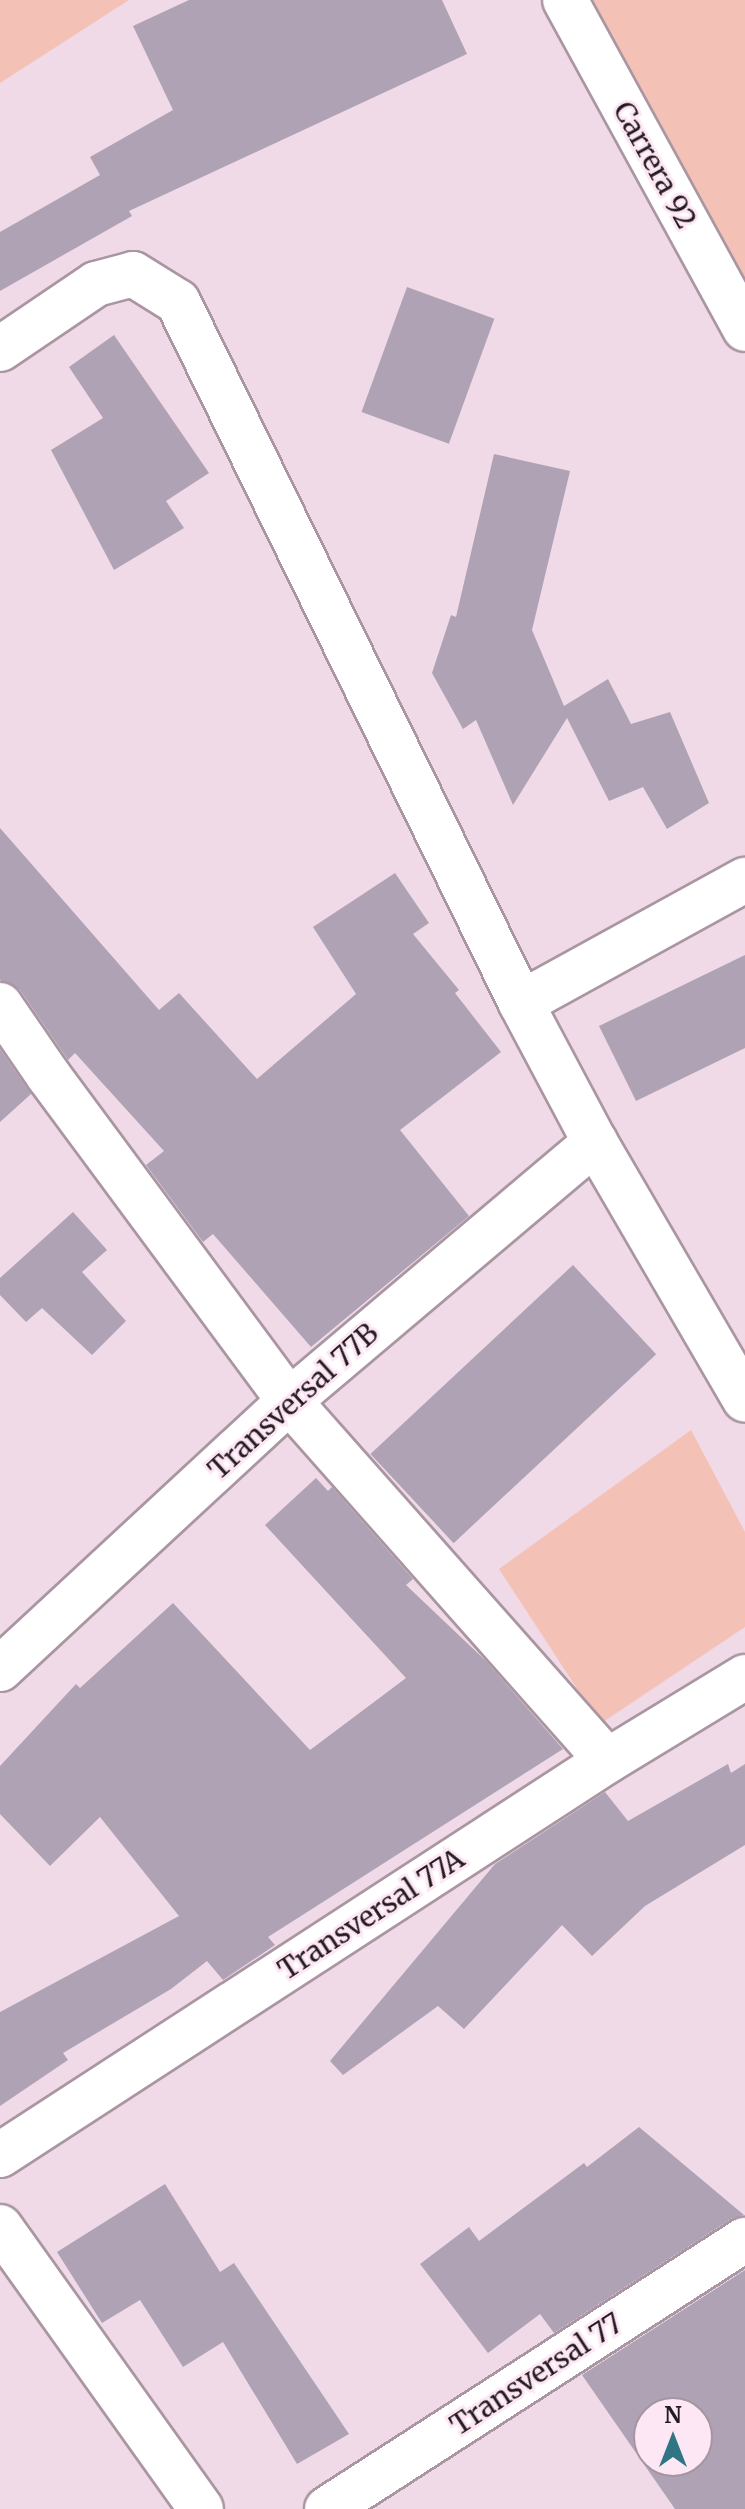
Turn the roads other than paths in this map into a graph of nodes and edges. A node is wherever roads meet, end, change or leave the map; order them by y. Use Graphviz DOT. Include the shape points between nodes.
graph roads {
  1 [pos="565,0"];
  2 [pos="745,329"];
  3 [pos="0,349"];
  4 [pos="745,880"];
  5 [pos="521,1003"];
  6 [pos="0,1005"];
  7 [pos="595,1142"];
  8 [pos="745,1400"];
  9 [pos="289,1401"];
  10 [pos="0,1669"];
  11 [pos="745,1677"];
  12 [pos="607,1761"];
  13 [pos="0,2155"];
  14 [pos="0,2227"];
  15 [pos="745,2240"];
  16 [pos="201,2509"];
  17 [pos="327,2509"];
  1 -- 2 [label="street, Carrera 92"];
  3 -- 5 [label="street" via="96,284 121,277 133,274 178,302"];
  4 -- 5 [label="street"];
  5 -- 7 [label="street"];
  6 -- 9 [label="street"];
  7 -- 8 [label="street"];
  7 -- 9 [label="street, Transversal 77B"];
  9 -- 10 [label="street, Transversal 77B"];
  9 -- 12 [label="street"];
  11 -- 12 [label="street, Transversal 77A"];
  12 -- 13 [label="street, Transversal 77A"];
  14 -- 16 [label="street"];
  15 -- 17 [label="street, Transversal 77"];
}
